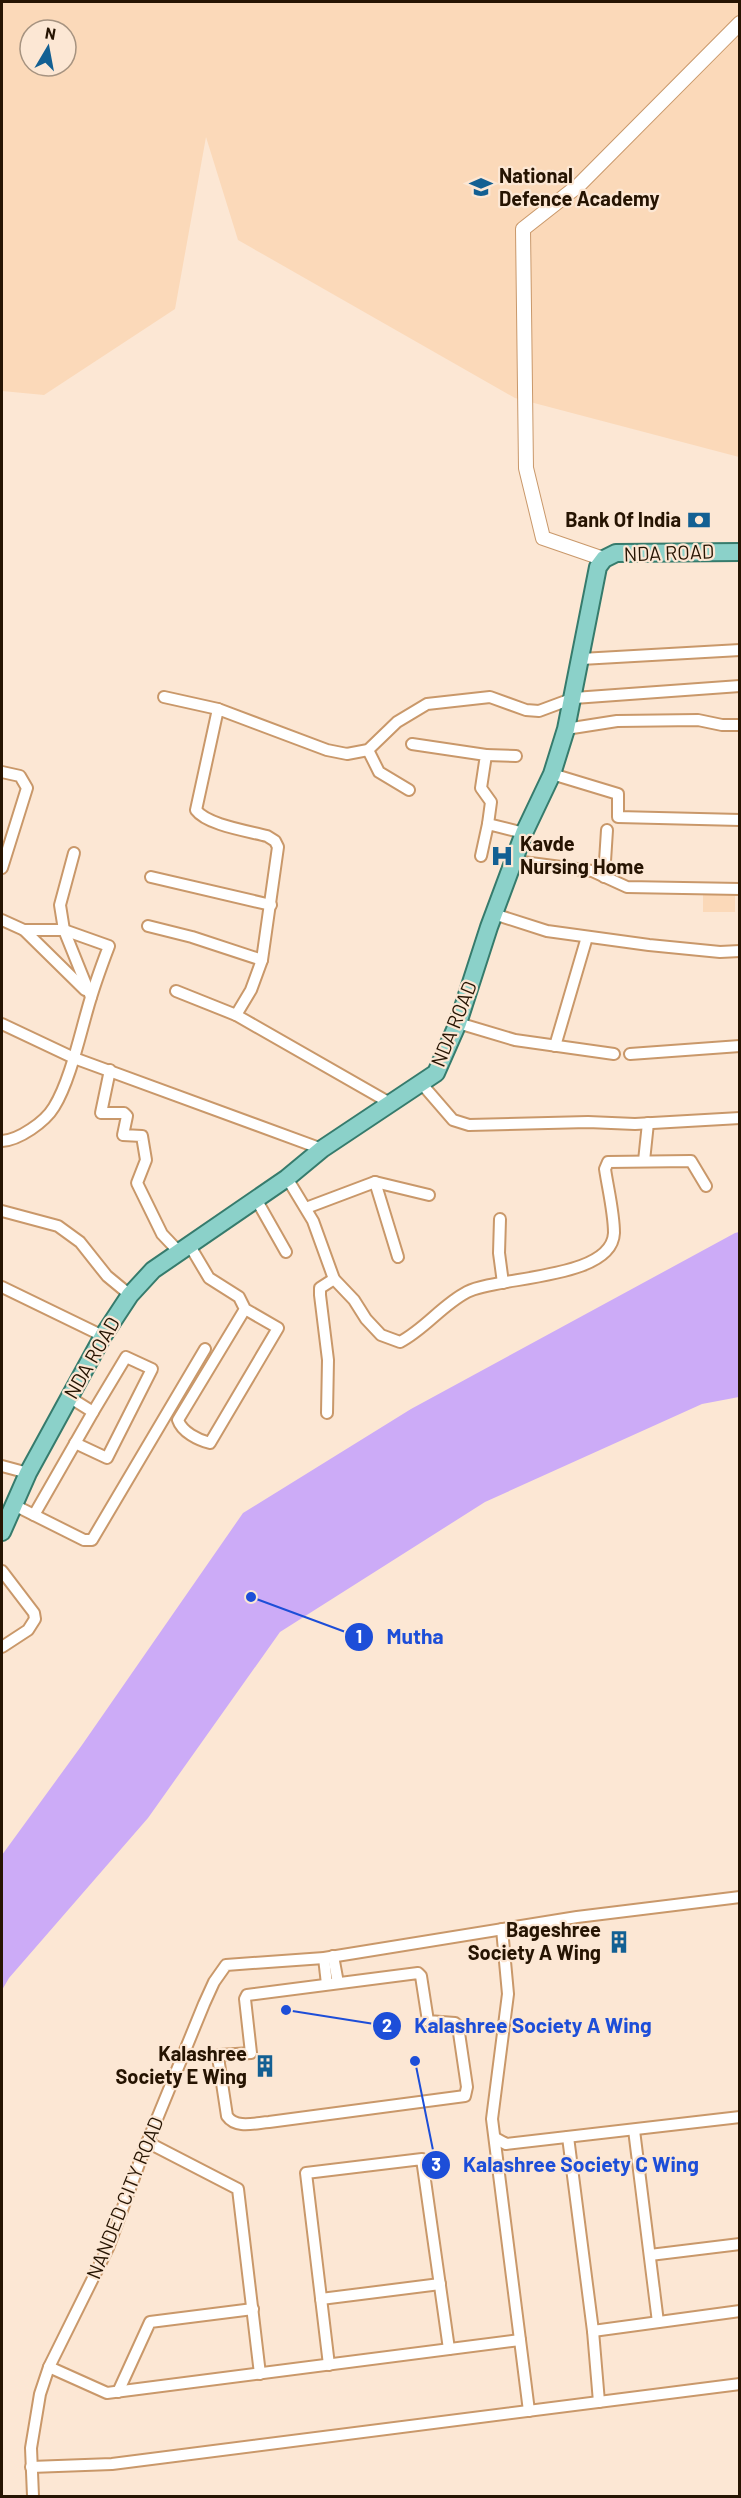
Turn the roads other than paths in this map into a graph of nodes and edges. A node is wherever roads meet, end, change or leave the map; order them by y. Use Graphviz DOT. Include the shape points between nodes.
graph roads {
  1 [pos="740,23"];
  2 [pos="740,552"];
  3 [pos="604,559"];
  4 [pos="740,650"];
  5 [pos="581,659"];
  6 [pos="740,686"];
  7 [pos="164,697"];
  8 [pos="574,698"];
  9 [pos="218,709"];
  10 [pos="740,725"];
  11 [pos="566,729"];
  12 [pos="412,744"];
  13 [pos="368,750"];
  14 [pos="486,754"];
  15 [pos="516,756"];
  16 [pos="2,772"];
  17 [pos="552,774"];
  18 [pos="409,790"];
  19 [pos="740,820"];
  20 [pos="488,824"];
  21 [pos="607,830"];
  22 [pos="524,833"];
  23 [pos="74,853"];
  24 [pos="481,856"];
  25 [pos="515,861"];
  26 [pos="2,868"];
  27 [pos="151,877"];
  28 [pos="604,877"];
  29 [pos="740,889"];
  30 [pos="271,905"];
  31 [pos="494,914"];
  32 [pos="2,920"];
  33 [pos="148,926"];
  34 [pos="24,930"];
  35 [pos="64,930"];
  36 [pos="587,937"];
  37 [pos="740,951"];
  38 [pos="262,960"];
  39 [pos="176,991"];
  40 [pos="91,997"];
  41 [pos="236,1015"];
  42 [pos="458,1023"];
  43 [pos="2,1024"];
  44 [pos="555,1046"];
  45 [pos="740,1046"];
  46 [pos="614,1054"];
  47 [pos="630,1054"];
  48 [pos="74,1058"];
  49 [pos="110,1070"];
  50 [pos="422,1083"];
  51 [pos="390,1103"];
  52 [pos="740,1118"];
  53 [pos="648,1123"];
  54 [pos="2,1141"];
  55 [pos="322,1149"];
  56 [pos="644,1161"];
  57 [pos="287,1178"];
  58 [pos="375,1182"];
  59 [pos="706,1186"];
  60 [pos="429,1195"];
  61 [pos="256,1199"];
  62 [pos="306,1209"];
  63 [pos="2,1211"];
  64 [pos="500,1219"];
  65 [pos="185,1250"];
  66 [pos="286,1252"];
  67 [pos="398,1257"];
  68 [pos="334,1279"];
  69 [pos="502,1283"];
  70 [pos="2,1287"];
  71 [pos="130,1295"];
  72 [pos="246,1309"];
  73 [pos="103,1336"];
  74 [pos="204,1349"];
  75 [pos="69,1397"];
  76 [pos="93,1412"];
  77 [pos="327,1413"];
  78 [pos="75,1443"];
  79 [pos="2,1466"];
  80 [pos="28,1473"];
  81 [pos="14,1505"];
  82 [pos="34,1515"];
  83 [pos="2,1532"];
  84 [pos="2,1572"];
  85 [pos="2,1647"];
  86 [pos="740,1897"];
  87 [pos="502,1929"];
  88 [pos="329,1957"];
  89 [pos="333,1983"];
  90 [pos="740,2117"];
  91 [pos="634,2130"];
  92 [pos="568,2137"];
  93 [pos="495,2138"];
  94 [pos="147,2142"];
  95 [pos="740,2244"];
  96 [pos="650,2255"];
  97 [pos="440,2284"];
  98 [pos="321,2299"];
  99 [pos="253,2309"];
  100 [pos="740,2311"];
  101 [pos="658,2322"];
  102 [pos="593,2331"];
  103 [pos="520,2340"];
  104 [pos="449,2349"];
  105 [pos="329,2365"];
  106 [pos="49,2367"];
  107 [pos="260,2374"];
  108 [pos="740,2384"];
  109 [pos="118,2392"];
  110 [pos="599,2402"];
  111 [pos="529,2411"];
  112 [pos="31,2467"];
  113 [pos="33,2496"];
  1 -- 3 [label="street" via="579,184 524,229 526,468 543,538"];
  2 -- 3 [label="main road, NDA ROAD" via="630,552"];
  3 -- 5 [label="main road, NDA ROAD" via="595,576"];
  4 -- 5 [label="street"];
  5 -- 8 [label="main road, NDA ROAD"];
  6 -- 8 [label="street"];
  7 -- 9 [label="street"];
  8 -- 11 [label="main road, NDA ROAD"];
  8 -- 13 [label="street" via="539,711 490,697 427,704 397,722"];
  9 -- 13 [label="street" via="327,750 346,754"];
  9 -- 30 [label="street" via="196,810 212,821 274,841 278,847"];
  10 -- 11 [label="street" via="698,720 617,721"];
  11 -- 17 [label="main road, NDA ROAD"];
  12 -- 14 [label="street"];
  13 -- 18 [label="street" via="379,772"];
  14 -- 15 [label="street"];
  14 -- 20 [label="street" via="481,788 491,802"];
  16 -- 26 [label="street" via="20,776 27,788"];
  17 -- 19 [label="street" via="618,794 618,817"];
  17 -- 22 [label="main road, NDA ROAD"];
  20 -- 22 [label="street"];
  20 -- 24 [label="street"];
  21 -- 28 [label="street"];
  22 -- 25 [label="main road, NDA ROAD"];
  23 -- 35 [label="street" via="60,905"];
  25 -- 28 [label="street" via="592,871"];
  25 -- 31 [label="main road, NDA ROAD"];
  27 -- 30 [label="street"];
  28 -- 29 [label="street" via="627,887"];
  30 -- 38 [label="street"];
  31 -- 36 [label="street" via="547,931"];
  31 -- 42 [label="main road, NDA ROAD"];
  32 -- 34 [label="street"];
  33 -- 38 [label="street"];
  34 -- 35 [label="street"];
  34 -- 40 [label="street"];
  35 -- 40 [label="street"];
  35 -- 40 [label="street" via="109,946"];
  36 -- 37 [label="street"];
  36 -- 44 [label="street"];
  38 -- 41 [label="street"];
  39 -- 41 [label="street"];
  40 -- 48 [label="street"];
  41 -- 51 [label="street"];
  42 -- 44 [label="street" via="515,1040"];
  42 -- 50 [label="main road, NDA ROAD" via="436,1073"];
  43 -- 48 [label="street"];
  44 -- 46 [label="street"];
  45 -- 47 [label="street"];
  48 -- 49 [label="street"];
  48 -- 54 [label="street" via="55,1107 18,1136"];
  49 -- 55 [label="street"];
  49 -- 65 [label="street" via="101,1113 124,1113 127,1116 123,1135 142,1136 146,1160 137,1184 162,1234"];
  50 -- 51 [label="main road, NDA ROAD"];
  50 -- 53 [label="street" via="453,1120 462,1124"];
  51 -- 55 [label="main road, NDA ROAD"];
  52 -- 53 [label="street"];
  53 -- 56 [label="street"];
  55 -- 57 [label="main road, NDA ROAD"];
  56 -- 59 [label="street" via="691,1161"];
  56 -- 69 [label="street" via="605,1164 614,1234 605,1251 562,1273"];
  57 -- 61 [label="main road, NDA ROAD"];
  57 -- 62 [label="street"];
  58 -- 60 [label="street"];
  58 -- 62 [label="street"];
  58 -- 67 [label="street"];
  61 -- 65 [label="main road, NDA ROAD"];
  61 -- 66 [label="street"];
  62 -- 68 [label="street"];
  63 -- 71 [label="street" via="58,1226 80,1242 107,1276"];
  64 -- 69 [label="street"];
  65 -- 71 [label="main road, NDA ROAD" via="153,1270"];
  65 -- 72 [label="street" via="209,1278 239,1296"];
  68 -- 69 [label="street" via="381,1335 400,1342 466,1292"];
  68 -- 77 [label="street" via="320,1288 328,1360"];
  70 -- 73 [label="street"];
  71 -- 73 [label="main road, NDA ROAD"];
  72 -- 72 [label="street" via="178,1420 183,1429 203,1442 210,1443 278,1328"];
  73 -- 75 [label="main road, NDA ROAD"];
  74 -- 82 [label="street" via="92,1540 84,1540"];
  75 -- 76 [label="street"];
  75 -- 80 [label="main road, NDA ROAD"];
  76 -- 78 [label="street"];
  76 -- 78 [label="street" via="126,1357 152,1369 107,1458"];
  78 -- 82 [label="street"];
  79 -- 80 [label="street"];
  80 -- 81 [label="main road, NDA ROAD"];
  81 -- 82 [label="street"];
  81 -- 83 [label="main road, NDA ROAD"];
  84 -- 85 [label="street" via="35,1619 28,1630"];
  86 -- 87 [label="street, NANDED CITY ROAD"];
  87 -- 88 [label="street, NANDED CITY ROAD"];
  87 -- 93 [label="street" via="508,1994 492,2119"];
  88 -- 89 [label="street"];
  88 -- 94 [label="street, NANDED CITY ROAD" via="226,1965 204,2004"];
  89 -- 89 [label="street" via="421,1974 428,2021 458,2026 465,2096 269,2122 237,2124 230,2120 218,2057 251,2054 245,1997"];
  90 -- 91 [label="street"];
  91 -- 92 [label="street"];
  91 -- 96 [label="street"];
  92 -- 93 [label="street" via="506,2144"];
  92 -- 102 [label="street"];
  93 -- 103 [label="street"];
  94 -- 99 [label="street" via="238,2189"];
  94 -- 106 [label="street, NANDED CITY ROAD" via="108,2248"];
  95 -- 96 [label="street"];
  96 -- 101 [label="street"];
  97 -- 98 [label="street"];
  97 -- 98 [label="street" via="422,2159 306,2173"];
  97 -- 104 [label="street"];
  98 -- 105 [label="street"];
  99 -- 107 [label="street"];
  99 -- 109 [label="street" via="150,2322"];
  100 -- 101 [label="street"];
  101 -- 102 [label="street"];
  102 -- 110 [label="street"];
  103 -- 104 [label="street"];
  103 -- 111 [label="street"];
  104 -- 105 [label="street"];
  105 -- 107 [label="street"];
  106 -- 109 [label="street" via="107,2393"];
  106 -- 112 [label="street, NANDED CITY ROAD" via="37,2412"];
  107 -- 109 [label="street"];
  108 -- 110 [label="street"];
  110 -- 111 [label="street"];
  111 -- 112 [label="street" via="112,2464"];
  112 -- 113 [label="street, NANDED CITY ROAD"];
}
